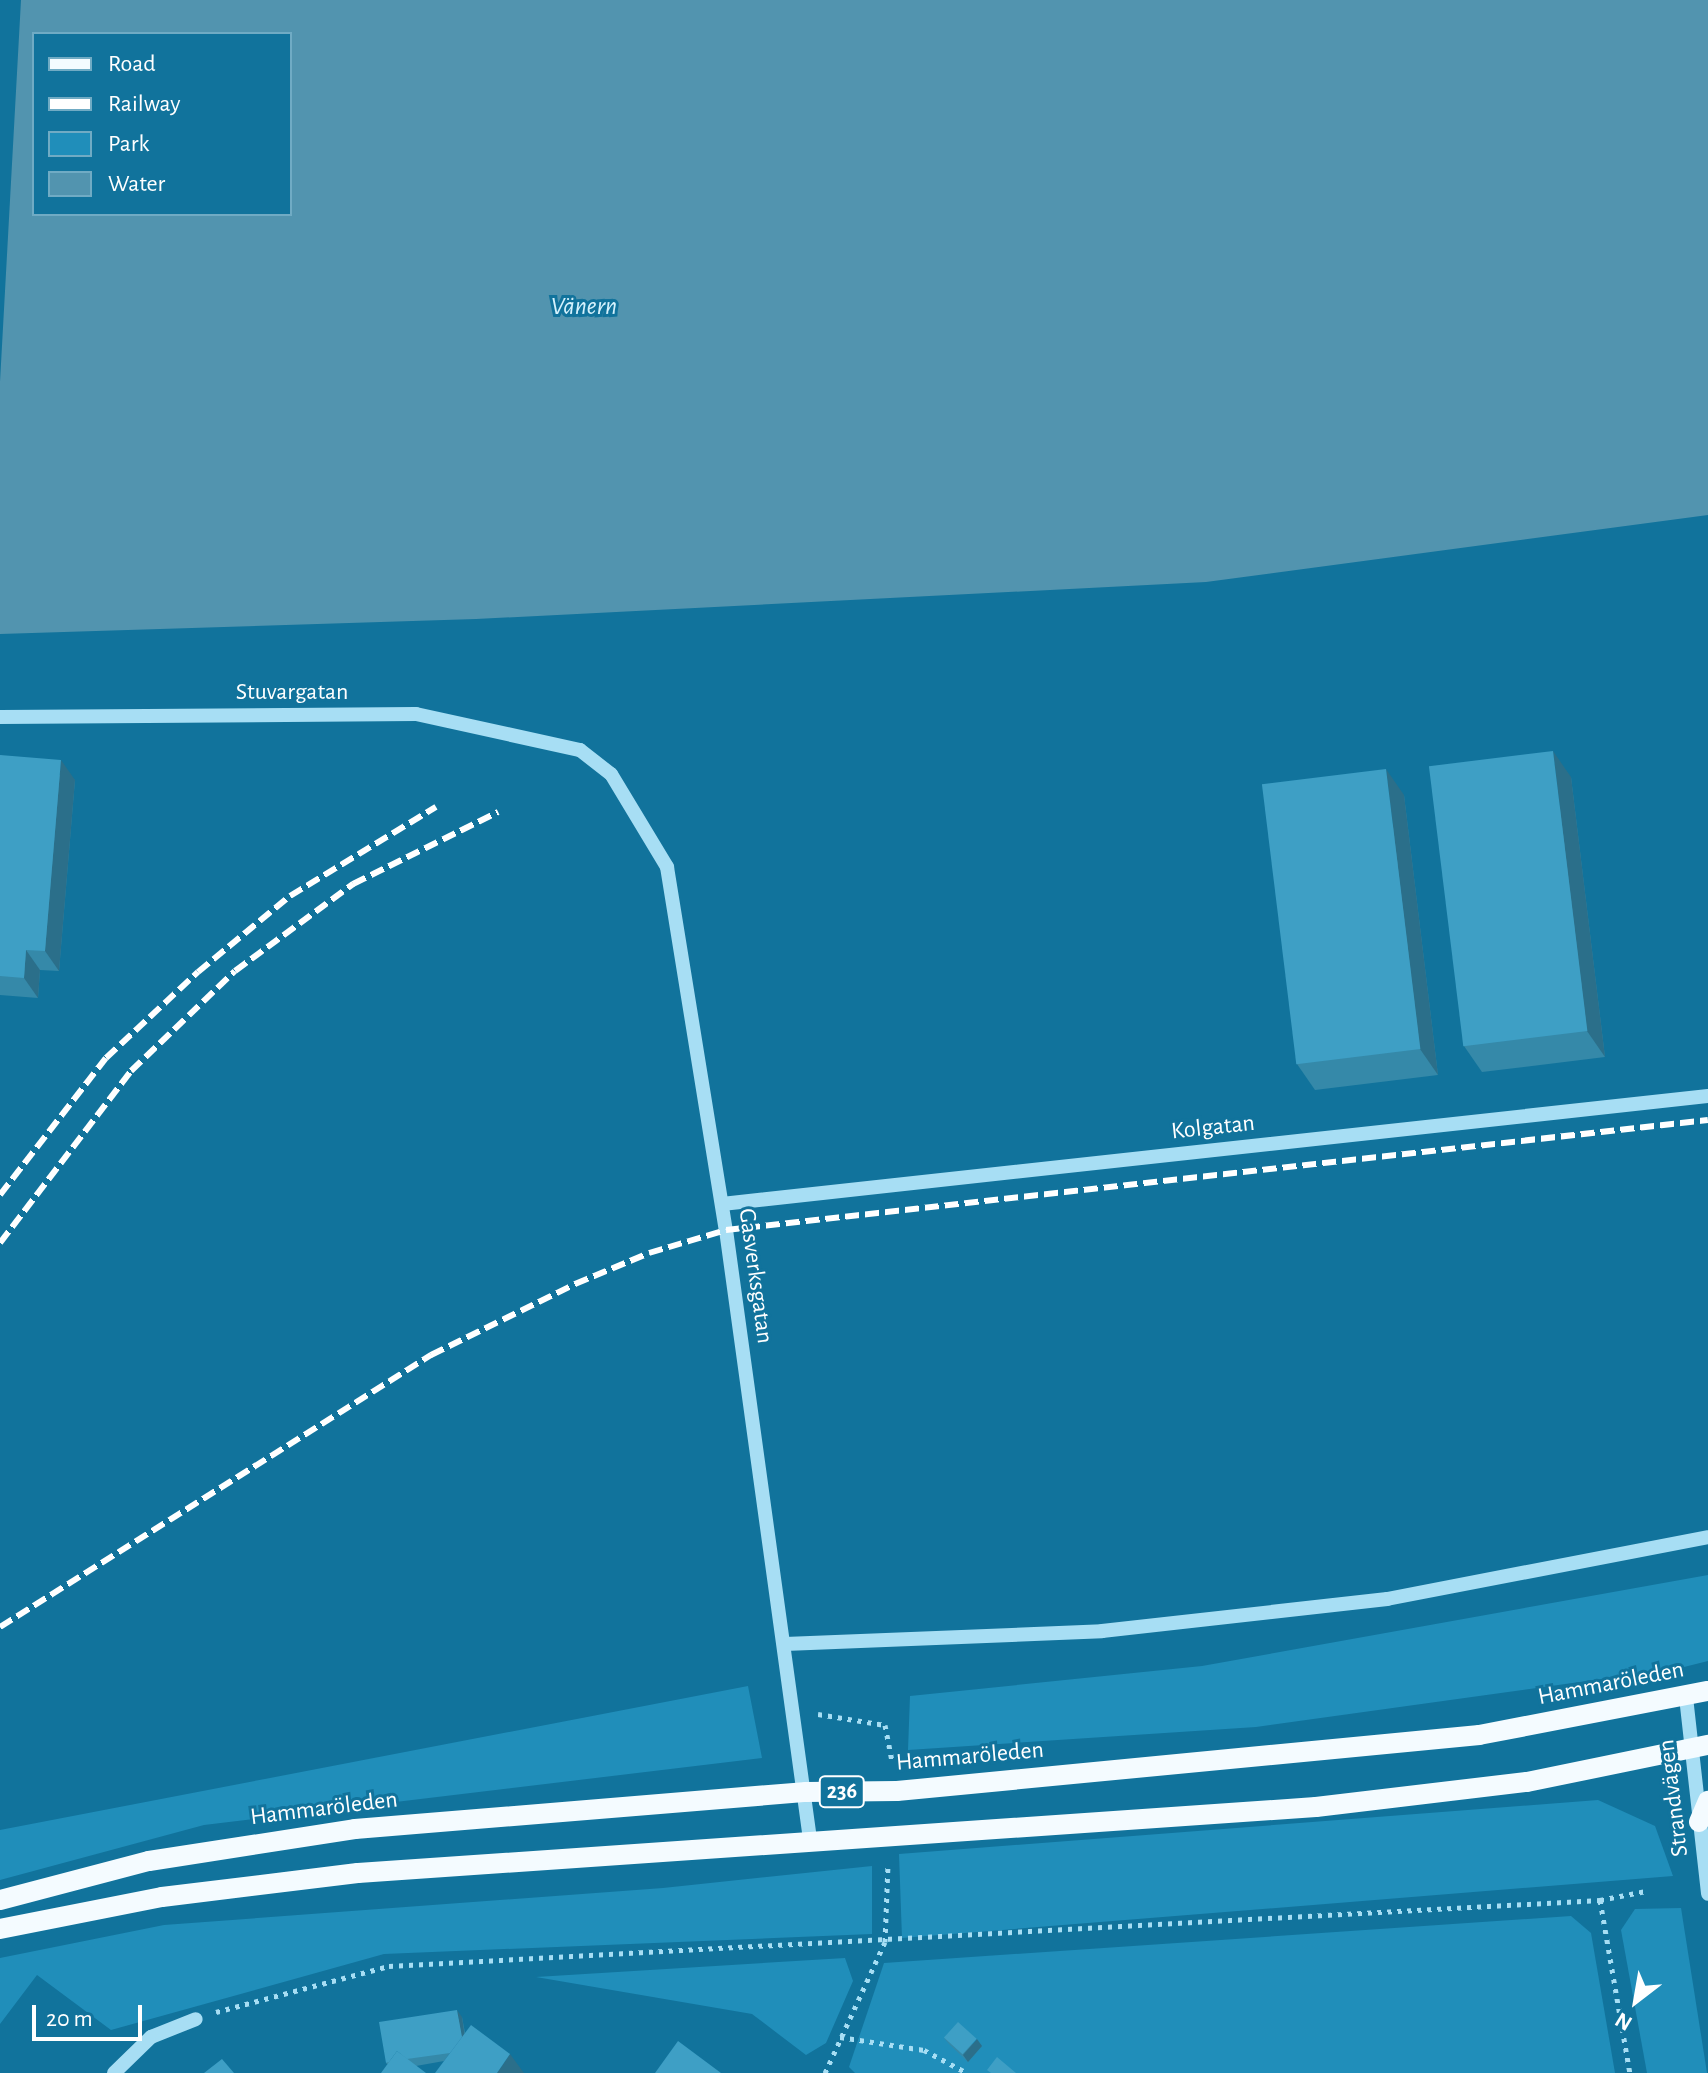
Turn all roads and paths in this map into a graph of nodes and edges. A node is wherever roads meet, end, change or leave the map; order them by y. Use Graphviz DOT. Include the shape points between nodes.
graph roads {
  1 [pos="0,717"];
  2 [pos="580,750"];
  3 [pos="1708,1096"];
  4 [pos="722,1204"];
  5 [pos="1708,1537"];
  6 [pos="785,1644"];
  7 [pos="1708,1691"];
  8 [pos="1686,1697"];
  9 [pos="1699,1748"];
  10 [pos="806,1792"];
  11 [pos="1708,1801"];
  12 [pos="1699,1822"];
  13 [pos="810,1839"];
  14 [pos="1646,1891"];
  15 [pos="1708,1894"];
  16 [pos="0,1900"];
  17 [pos="1600,1900"];
  18 [pos="0,1929"];
  19 [pos="885,1942"];
  20 [pos="196,2019"];
  21 [pos="840,2037"];
  22 [pos="114,2073"];
  23 [pos="825,2073"];
  24 [pos="967,2073"];
  25 [pos="1630,2073"];
  1 -- 2 [label="street, Stuvargatan" via="416,714"];
  2 -- 4 [label="street, Gasverksgatan" via="611,774 667,867"];
  3 -- 4 [label="street, Kolgatan"];
  4 -- 6 [label="street, Gasverksgatan"];
  5 -- 6 [label="street" via="1387,1599 1102,1631"];
  6 -- 10 [label="street, Gasverksgatan"];
  7 -- 8 [label="main road, Hammaröleden / 236"];
  8 -- 9 [label="street, Strandvägen"];
  8 -- 10 [label="main road, Hammaröleden / 236" via="1479,1735 897,1791"];
  9 -- 12 [label="street, Strandvägen"];
  9 -- 13 [label="main road, 236" via="1527,1782 1316,1807"];
  10 -- 13 [label="street, Gasverksgatan"];
  10 -- 16 [label="main road, Hammaröleden / 236" via="355,1829 149,1861"];
  11 -- 12 [label="main road"];
  12 -- 15 [label="street, Strandvägen"];
  13 -- 18 [label="main road, 236" via="358,1873 162,1897"];
  14 -- 17 [label="path"];
  17 -- 19 [label="path"];
  17 -- 25 [label="path"];
  19 -- 20 [label="path" via="389,1966 243,2001"];
  19 -- 21 [label="path"];
  20 -- 22 [label="street" via="151,2037"];
  21 -- 23 [label="path"];
  21 -- 24 [label="path" via="924,2050"];
}
